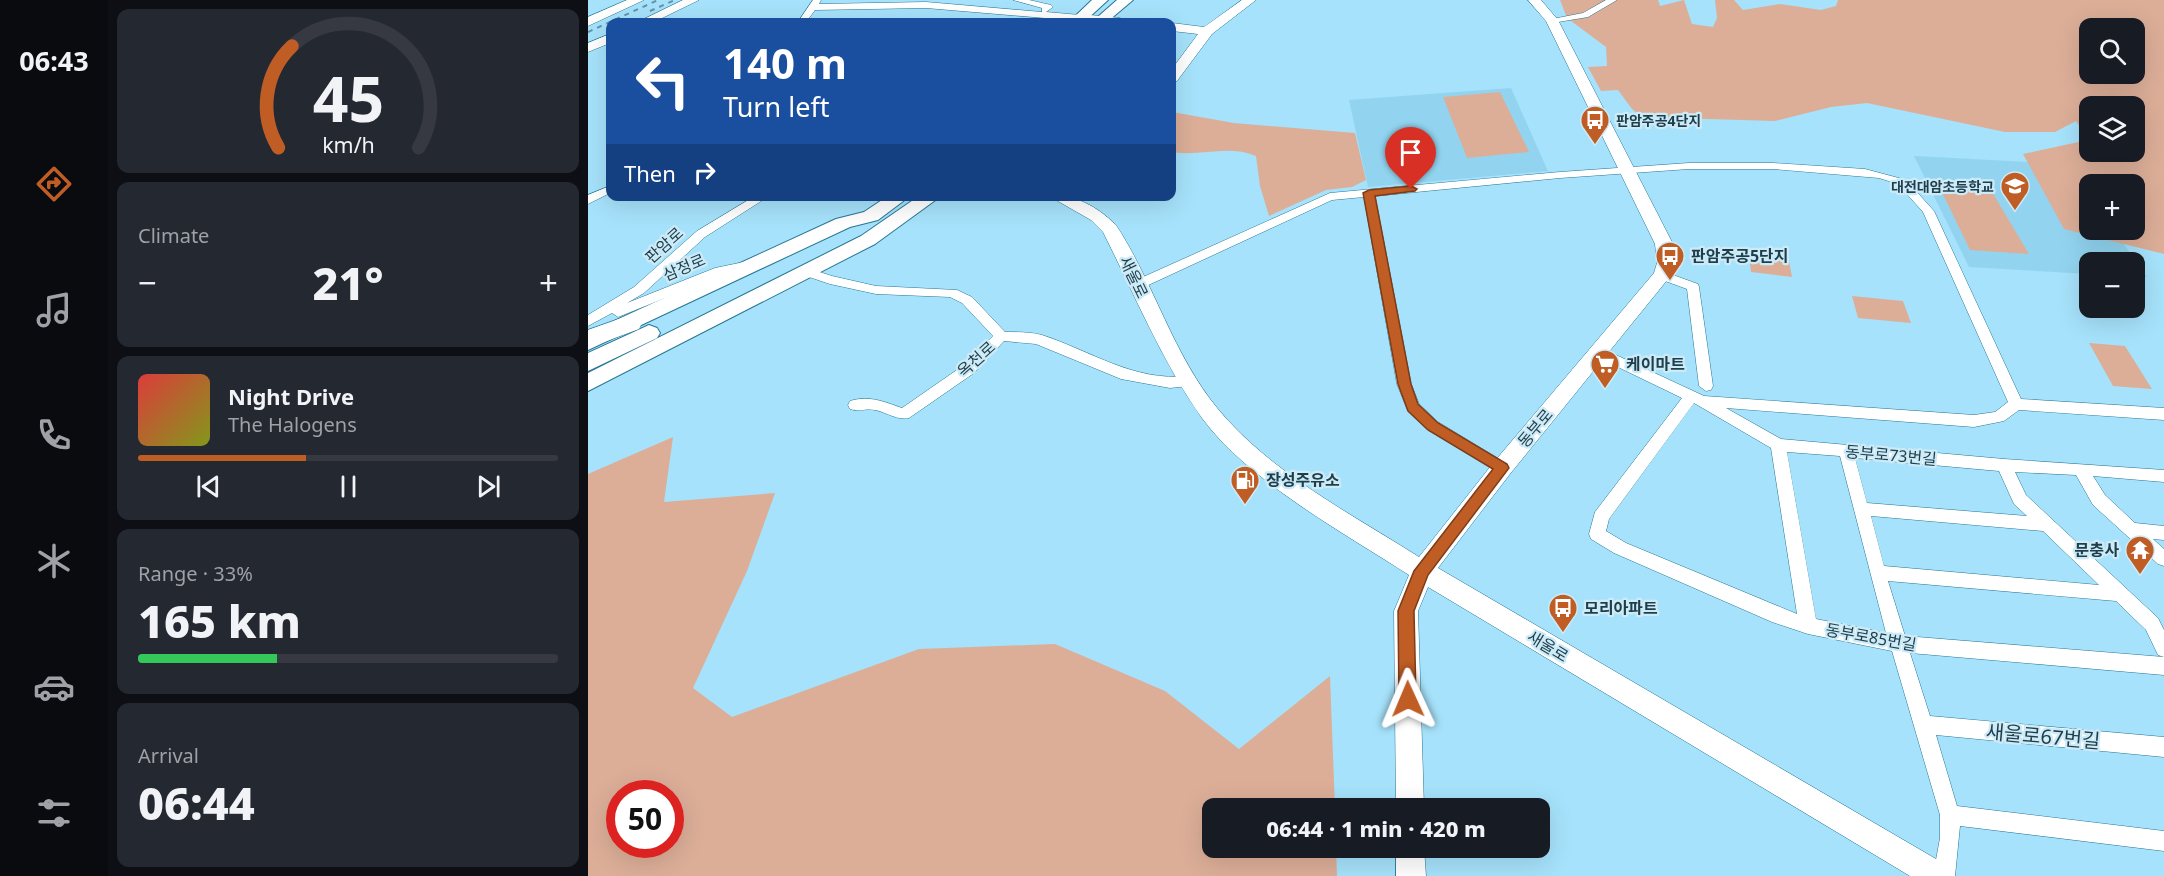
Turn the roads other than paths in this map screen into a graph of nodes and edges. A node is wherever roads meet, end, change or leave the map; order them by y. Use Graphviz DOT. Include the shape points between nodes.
graph roads {
  1 [pos="638,0"];
  2 [pos="693,0"];
  3 [pos="1017,0"];
  4 [pos="1101,0"];
  5 [pos="1126,0"];
  6 [pos="1250,0"];
  7 [pos="1534,0"];
  8 [pos="1613,0"];
  9 [pos="816,4"];
  10 [pos="1040,15"];
  11 [pos="653,18"];
  12 [pos="805,18"];
  13 [pos="1049,18"];
  14 [pos="1080,18"];
  15 [pos="1105,18"];
  16 [pos="1552,20"];
  17 [pos="588,22"];
  18 [pos="1176,27"];
  19 [pos="1207,31"];
  20 [pos="606,40"];
  21 [pos="588,48"];
  22 [pos="1176,69"];
  23 [pos="1626,170"];
  24 [pos="606,191"];
  25 [pos="1369,193"];
  26 [pos="588,200"];
  27 [pos="756,201"];
  28 [pos="894,201"];
  29 [pos="925,201"];
  30 [pos="1083,201"];
  31 [pos="871,216"];
  32 [pos="762,263"];
  33 [pos="804,272"];
  34 [pos="1662,275"];
  35 [pos="1137,285"];
  36 [pos="588,322"];
  37 [pos="630,323"];
  38 [pos="1001,336"];
  39 [pos="588,341"];
  40 [pos="1598,352"];
  41 [pos="588,353"];
  42 [pos="588,363"];
  43 [pos="1188,381"];
  44 [pos="588,383"];
  45 [pos="1700,394"];
  46 [pos="2016,404"];
  47 [pos="855,405"];
  48 [pos="2164,414"];
  49 [pos="1778,445"];
  50 [pos="1846,452"];
  51 [pos="2004,465"];
  52 [pos="1502,468"];
  53 [pos="2081,469"];
  54 [pos="2164,476"];
  55 [pos="1860,508"];
  56 [pos="2045,524"];
  57 [pos="2129,529"];
  58 [pos="2164,532"];
  59 [pos="2164,559"];
  60 [pos="1422,571"];
  61 [pos="1877,573"];
  62 [pos="2118,594"];
  63 [pos="1808,626"];
  64 [pos="1898,644"];
  65 [pos="2164,649"];
  66 [pos="2164,666"];
  67 [pos="1923,725"];
  68 [pos="2164,747"];
  69 [pos="1410,798"];
  70 [pos="1950,815"];
  71 [pos="2164,841"];
  72 [pos="1410,858"];
  73 [pos="1411,876"];
  74 [pos="1938,876"];
  75 [pos="1944,876"];
  1 -- 17 [label="main road"];
  2 -- 11 [label="main road"];
  3 -- 10 [label="street" via="1048,8"];
  4 -- 14 [label="main road"];
  5 -- 15 [label="main road"];
  6 -- 19 [label="main road"];
  7 -- 16 [label="main road"];
  8 -- 16 [label="street" via="1586,15"];
  9 -- 10 [label="street" via="926,5"];
  9 -- 12 [label="street"];
  10 -- 13 [label="street"];
  16 -- 23 [label="main road"];
  18 -- 19 [label="main road"];
  19 -- 22 [label="main road"];
  20 -- 21 [label="main road"];
  23 -- 25 [label="street"];
  23 -- 34 [label="main road" via="1664,244 1666,263"];
  23 -- 46 [label="street" via="1773,166 1865,172 1893,178 1909,188 1928,211"];
  24 -- 26 [label="street"];
  25 -- 35 [label="street" via="1330,197"];
  25 -- 52 [label="street" via="1404,384 1413,407 1433,426"];
  27 -- 36 [label="street, 판암로" via="701,234 639,290"];
  28 -- 31 [label="main road"];
  29 -- 33 [label="main road" via="868,240"];
  30 -- 35 [label="main road, 새울로" via="1110,229"];
  31 -- 32 [label="main road" via="843,223"];
  31 -- 41 [label="main road"];
  31 -- 42 [label="main road" via="856,231"];
  32 -- 36 [label="street, 삼정로" via="719,271"];
  32 -- 37 [label="main road"];
  33 -- 38 [label="street, 옥천로" via="876,290 952,293 967,300"];
  33 -- 44 [label="main road"];
  34 -- 40 [label="main road, 동부로"];
  34 -- 45 [label="street" via="1693,287"];
  35 -- 43 [label="main road, 새울로"];
  37 -- 39 [label="highway"];
  38 -- 43 [label="street" via="1038,339 1121,374"];
  38 -- 47 [label="street, 옥천로" via="938,393 904,414 874,404"];
  40 -- 45 [label="street, 동부로73번길"];
  40 -- 52 [label="main road, 동부로"];
  43 -- 60 [label="main road, 새울로" via="1210,414 1247,453 1304,496"];
  45 -- 46 [label="street" via="1974,421 1999,417"];
  45 -- 49 [label="street, 동부로73번길"];
  45 -- 63 [label="street, 동부로85번길" via="1601,517 1597,534 1691,581"];
  46 -- 48 [label="street"];
  49 -- 50 [label="street, 동부로73번길"];
  49 -- 63 [label="street"];
  50 -- 51 [label="street, 동부로73번길"];
  50 -- 55 [label="street"];
  51 -- 53 [label="street, 동부로73번길"];
  51 -- 56 [label="street" via="2020,500"];
  52 -- 60 [label="main road, 동부로"];
  53 -- 54 [label="street, 동부로73번길"];
  53 -- 57 [label="street" via="2099,500"];
  55 -- 56 [label="street"];
  55 -- 61 [label="street"];
  56 -- 62 [label="street"];
  57 -- 58 [label="street"];
  57 -- 59 [label="street"];
  60 -- 69 [label="main road, 동부로" via="1406,611"];
  60 -- 74 [label="main road, 새울로"];
  61 -- 62 [label="street"];
  61 -- 64 [label="street"];
  62 -- 65 [label="street" via="2152,624"];
  63 -- 64 [label="street, 동부로85번길"];
  64 -- 66 [label="street, 동부로85번길"];
  64 -- 67 [label="street"];
  67 -- 68 [label="street, 새울로67번길"];
  67 -- 70 [label="street"];
  70 -- 71 [label="street"];
  70 -- 75 [label="street"];
  72 -- 73 [label="main road"];
}
